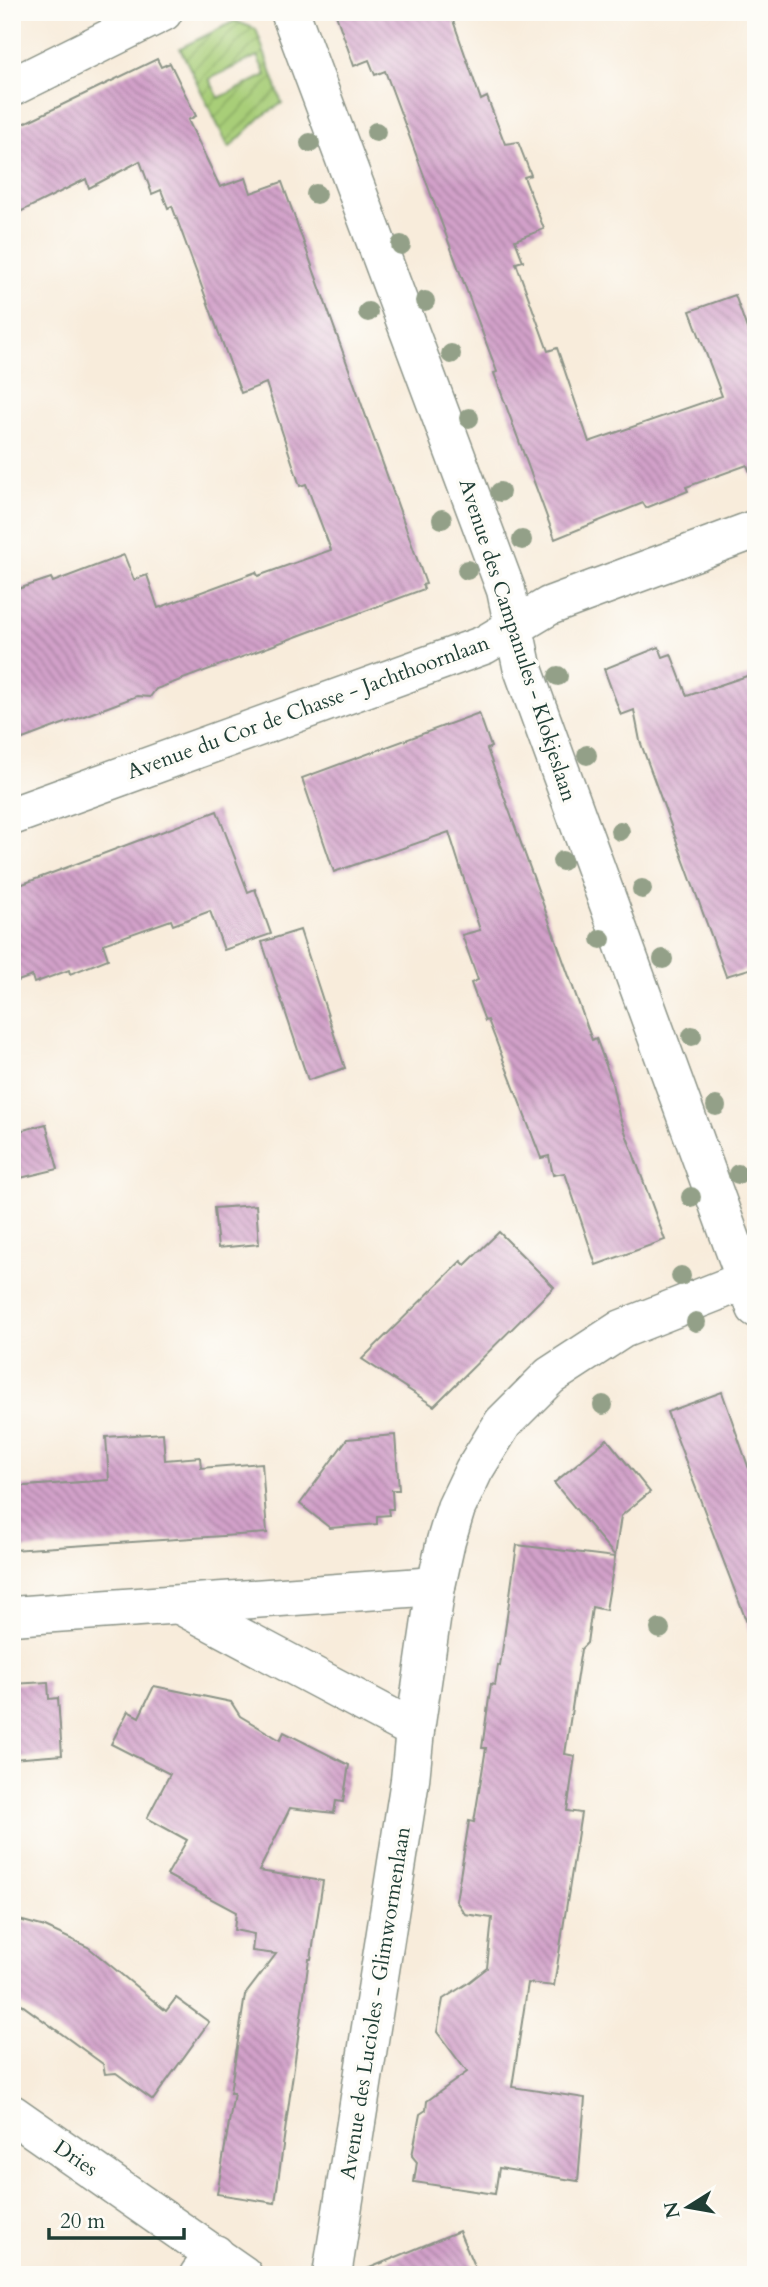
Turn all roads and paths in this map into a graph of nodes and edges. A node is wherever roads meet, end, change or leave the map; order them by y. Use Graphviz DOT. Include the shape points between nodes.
graph roads {
  1 [pos="163,12"];
  2 [pos="290,12"];
  3 [pos="12,87"];
  4 [pos="756,529"];
  5 [pos="515,627"];
  6 [pos="12,816"];
  7 [pos="751,1294"];
  8 [pos="436,1586"];
  9 [pos="180,1605"];
  10 [pos="12,1616"];
  11 [pos="415,1730"];
  12 [pos="12,2114"];
  13 [pos="219,2268"];
  14 [pos="332,2275"];
  1 -- 3 [label="street"];
  2 -- 5 [label="street, Avenue des Campanules - Klokjeslaan" via="506,590"];
  4 -- 5 [label="street, Avenue du Cor de Chasse - Jachthoornlaan" via="549,606"];
  5 -- 6 [label="street, Avenue du Cor de Chasse - Jachthoornlaan" via="484,645"];
  5 -- 7 [label="street, Avenue des Campanules - Klokjeslaan" via="522,666"];
  7 -- 8 [label="street, Avenue des Lucioles - Glimwormenlaan" via="622,1329 550,1376 503,1423 474,1470 456,1508"];
  8 -- 9 [label="street"];
  8 -- 11 [label="street, Avenue des Lucioles - Glimwormenlaan"];
  9 -- 10 [label="street"];
  9 -- 11 [label="street"];
  11 -- 14 [label="street, Avenue des Lucioles - Glimwormenlaan"];
  12 -- 13 [label="street, Dries"];
}
